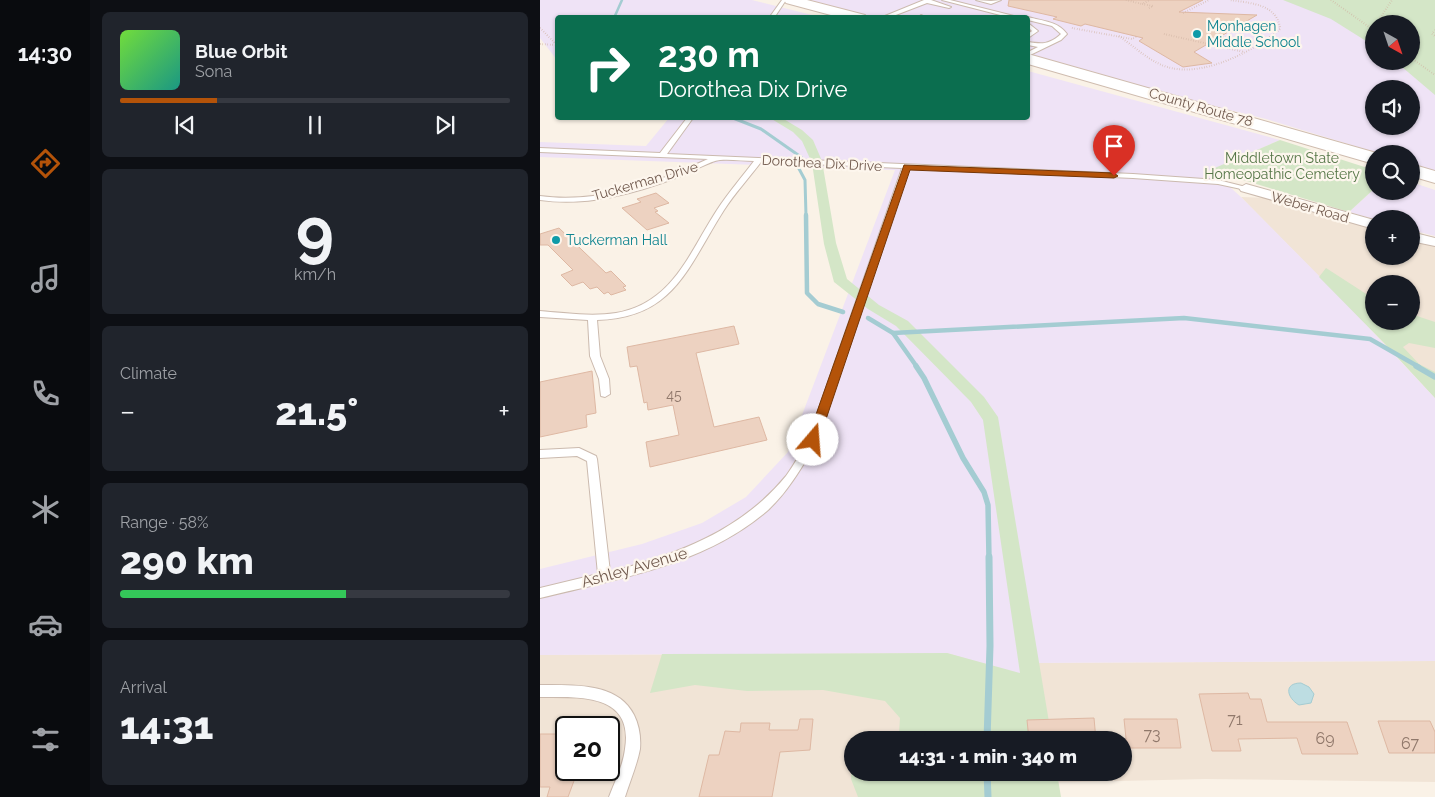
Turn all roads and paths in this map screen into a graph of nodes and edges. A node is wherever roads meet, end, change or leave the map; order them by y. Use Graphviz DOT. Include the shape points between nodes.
graph roads {
  1 [pos="784,0"];
  2 [pos="791,0"];
  3 [pos="927,0"];
  4 [pos="944,0"];
  5 [pos="978,0"];
  6 [pos="999,0"];
  7 [pos="1126,0"];
  8 [pos="1150,0"];
  9 [pos="1209,0"];
  10 [pos="1230,0"];
  11 [pos="1331,0"];
  12 [pos="1392,0"];
  13 [pos="1142,4"];
  14 [pos="1149,8"];
  15 [pos="1183,13"];
  16 [pos="773,15"];
  17 [pos="848,15"];
  18 [pos="890,15"];
  19 [pos="984,15"];
  20 [pos="1007,15"];
  21 [pos="1382,15"];
  22 [pos="1030,20"];
  23 [pos="1365,24"];
  24 [pos="1030,27"];
  25 [pos="540,28"];
  26 [pos="1061,29"];
  27 [pos="1435,30"];
  28 [pos="1164,34"];
  29 [pos="1030,35"];
  30 [pos="1119,36"];
  31 [pos="1435,36"];
  32 [pos="1136,37"];
  33 [pos="1223,37"];
  34 [pos="1132,39"];
  35 [pos="1128,42"];
  36 [pos="540,44"];
  37 [pos="555,44"];
  38 [pos="1030,44"];
  39 [pos="1257,45"];
  40 [pos="555,46"];
  41 [pos="1043,47"];
  42 [pos="1245,52"];
  43 [pos="1030,53"];
  44 [pos="1030,61"];
  45 [pos="1420,64"];
  46 [pos="1435,75"];
  47 [pos="688,120"];
  48 [pos="540,150"];
  49 [pos="663,154"];
  50 [pos="1365,155"];
  51 [pos="718,157"];
  52 [pos="760,159"];
  53 [pos="906,167"];
  54 [pos="1420,173"];
  55 [pos="1435,177"];
  56 [pos="1246,188"];
  57 [pos="540,198"];
  58 [pos="1365,222"];
  59 [pos="1420,238"];
  60 [pos="1435,242"];
  61 [pos="540,314"];
  62 [pos="592,316"];
  63 [pos="605,394"];
  64 [pos="540,454"];
  65 [pos="604,577"];
  66 [pos="540,592"];
  67 [pos="540,691"];
  68 [pos="617,797"];
  1 -- 16 [label="lane"];
  2 -- 17 [label="street"];
  3 -- 18 [label="lane"];
  3 -- 19 [label="lane"];
  4 -- 20 [label="lane"];
  5 -- 6 [label="lane" via="991,3"];
  7 -- 13 [label="path"];
  8 -- 13 [label="path"];
  9 -- 15 [label="path"];
  10 -- 39 [label="path" via="1264,8 1277,15 1280,29"];
  11 -- 23 [label="path"];
  12 -- 21 [label="path"];
  13 -- 14 [label="path" via="1153,6"];
  22 -- 26 [label="lane"];
  24 -- 29 [label="lane" via="1035,31"];
  25 -- 37 [label="path"];
  26 -- 30 [label="path" via="1083,29"];
  26 -- 41 [label="lane" via="1064,34 1061,38"];
  27 -- 31 [label="path" via="1432,34"];
  28 -- 42 [label="path"];
  30 -- 34 [label="path"];
  30 -- 35 [label="path"];
  32 -- 34 [label="path"];
  33 -- 39 [label="path"];
  34 -- 35 [label="path"];
  35 -- 42 [label="path" via="1165,66 1179,69 1224,63"];
  36 -- 40 [label="path"];
  38 -- 41 [label="lane"];
  39 -- 42 [label="path"];
  41 -- 43 [label="lane"];
  44 -- 50 [label="street, County Route 78"];
  45 -- 46 [label="path"];
  47 -- 49 [label="lane"];
  48 -- 49 [label="lane, Dorothea Dix Drive"];
  49 -- 51 [label="lane, Dorothea Dix Drive"];
  51 -- 52 [label="lane, Dorothea Dix Drive"];
  51 -- 57 [label="lane, Tuckerman Drive" via="682,173 628,190 587,199"];
  52 -- 53 [label="lane, Dorothea Dix Drive"];
  52 -- 62 [label="lane" via="721,210 681,278 664,294 647,306 625,314"];
  53 -- 56 [label="lane, Dorothea Dix Drive" via="1133,176 1218,182"];
  53 -- 65 [label="lane, Ashley Avenue" via="802,464 758,512 732,531 669,560"];
  54 -- 55 [label="street"];
  56 -- 58 [label="street, Weber Road"];
  59 -- 60 [label="street"];
  61 -- 62 [label="lane"];
  62 -- 63 [label="lane" via="595,356 604,379"];
  64 -- 65 [label="lane" via="579,452 592,458"];
  65 -- 66 [label="lane, Ashley Avenue"];
  67 -- 68 [label="lane" via="588,691 603,695 622,709 630,723 634,744"];
}
